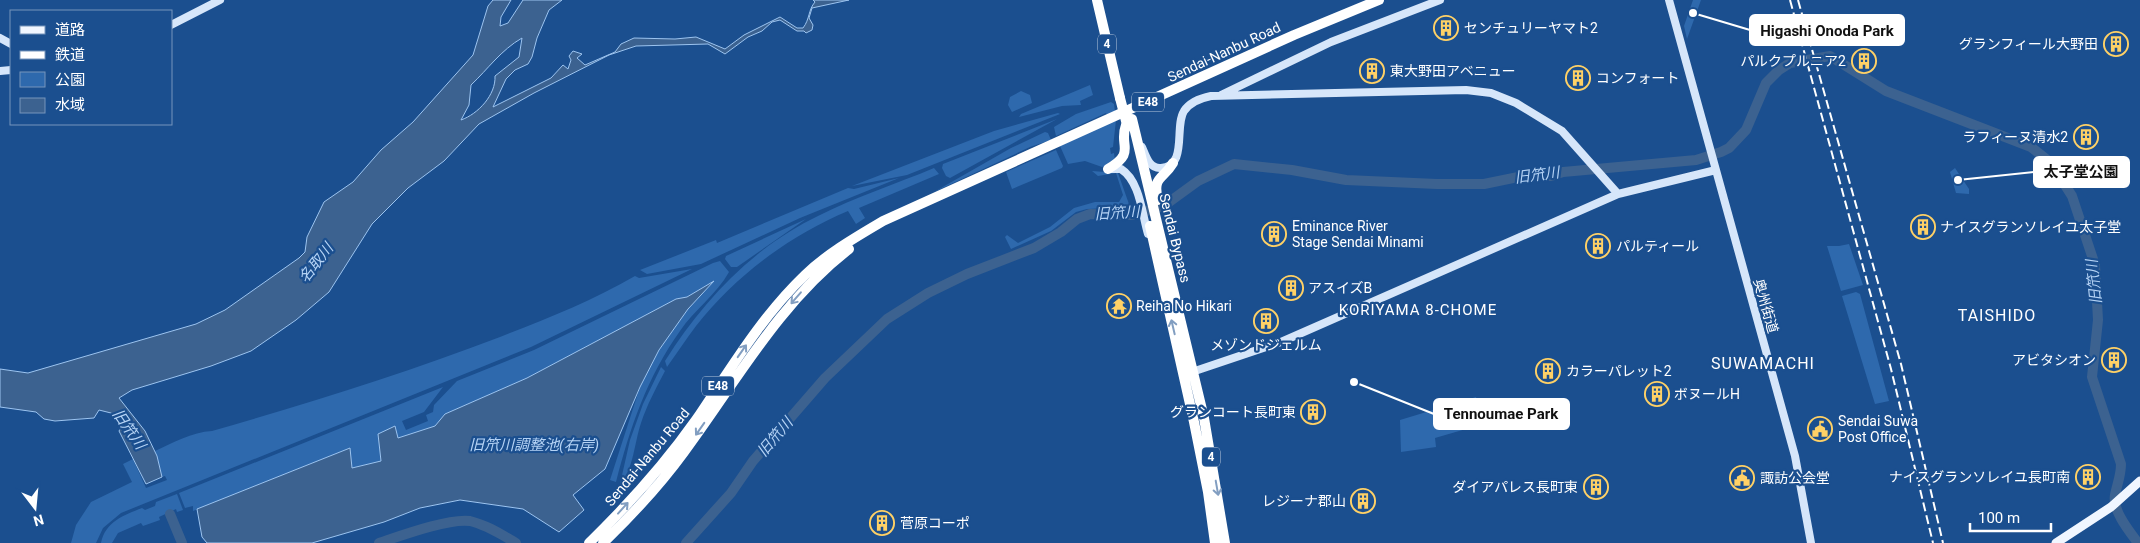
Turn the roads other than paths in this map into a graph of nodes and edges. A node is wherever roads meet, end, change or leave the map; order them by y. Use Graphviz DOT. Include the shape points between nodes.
graph roads {
  1 [pos="220,0"];
  2 [pos="1097,0"];
  3 [pos="1103,0"];
  4 [pos="1379,0"];
  5 [pos="1440,0"];
  6 [pos="1669,0"];
  7 [pos="172,24"];
  8 [pos="1122,92"];
  9 [pos="1220,96"];
  10 [pos="1129,122"];
  11 [pos="1173,163"];
  12 [pos="1716,167"];
  13 [pos="1108,169"];
  14 [pos="1618,194"];
  15 [pos="1147,196"];
  16 [pos="917,206"];
  17 [pos="1156,233"];
  18 [pos="1189,373"];
  19 [pos="2140,481"];
  20 [pos="589,543"];
  21 [pos="603,543"];
  22 [pos="1215,543"];
  23 [pos="1225,543"];
  24 [pos="1811,543"];
  25 [pos="2056,543"];
  1 -- 7 [label="street"];
  2 -- 8 [label="highway, Sendai Bypass / 4"];
  3 -- 8 [label="highway, Sendai Bypass / 4"];
  4 -- 16 [label="highway, Sendai-Nanbu Road / E48" via="1294,34"];
  5 -- 9 [label="street" via="1331,42"];
  6 -- 12 [label="street, 奥州街道"];
  8 -- 10 [label="highway, Sendai Bypass / 4, bridge"];
  9 -- 11 [label="street" via="1196,101 1183,112 1177,156"];
  9 -- 14 [label="street" via="1486,92 1516,102 1572,139"];
  10 -- 11 [label="street" via="1148,161 1159,168"];
  10 -- 13 [label="highway" via="1123,157"];
  10 -- 15 [label="highway, Sendai Bypass / 4"];
  11 -- 15 [label="highway"];
  12 -- 14 [label="street"];
  12 -- 24 [label="street, 奥州街道" via="1799,470"];
  13 -- 15 [label="street" via="1126,172 1134,185"];
  14 -- 18 [label="street" via="1281,342"];
  15 -- 17 [label="highway, Sendai Bypass"];
  15 -- 17 [label="street"];
  20 -- 16 [label="highway, Sendai-Nanbu Road / E48, one-way" via="660,467 768,316 800,280 855,238"];
  16 -- 21 [label="highway, Sendai-Nanbu Road / E48, one-way" via="858,242 812,280 779,317 673,466"];
  18 -- 17 [label="highway, Sendai Bypass / 4, one-way" via="1165,291"];
  17 -- 18 [label="highway, Sendai Bypass / 4" via="1168,266"];
  18 -- 22 [label="highway, Sendai Bypass / 4"];
  18 -- 23 [label="highway, Sendai Bypass / 4, one-way" via="1211,452"];
  19 -- 25 [label="main road" via="2128,493"];
}
